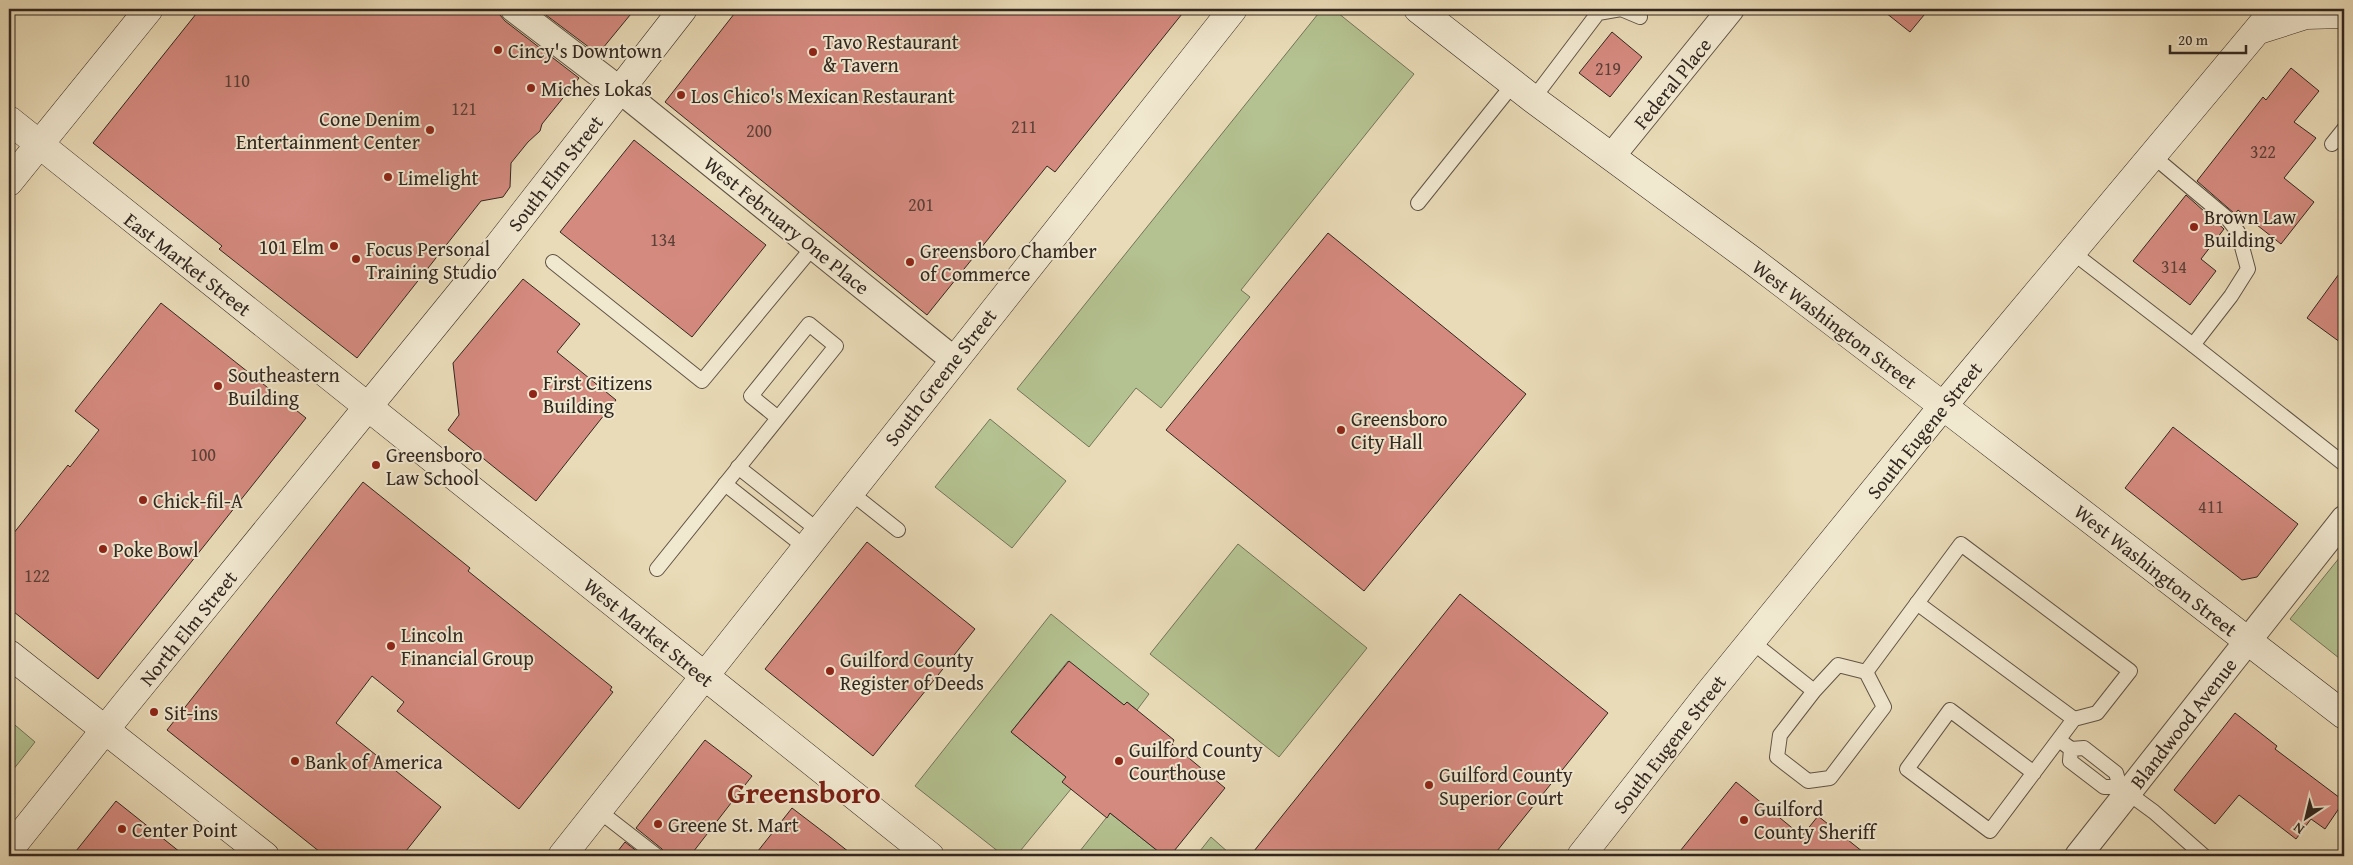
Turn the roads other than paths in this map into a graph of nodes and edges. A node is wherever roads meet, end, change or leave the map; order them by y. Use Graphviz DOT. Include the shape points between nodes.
graph roads {
  1 [pos="149,9"];
  2 [pos="514,9"];
  3 [pos="683,9"];
  4 [pos="1233,9"];
  5 [pos="1418,9"];
  6 [pos="1731,9"];
  7 [pos="2344,14"];
  8 [pos="1640,17"];
  9 [pos="2267,19"];
  10 [pos="620,90"];
  11 [pos="1523,91"];
  12 [pos="9,120"];
  13 [pos="2344,129"];
  14 [pos="2332,144"];
  15 [pos="39,145"];
  16 [pos="2153,156"];
  17 [pos="1611,157"];
  18 [pos="9,182"];
  19 [pos="1418,203"];
  20 [pos="813,246"];
  21 [pos="2072,252"];
  22 [pos="553,262"];
  23 [pos="2193,345"];
  24 [pos="954,360"];
  25 [pos="1943,406"];
  26 [pos="368,407"];
  27 [pos="778,418"];
  28 [pos="2344,464"];
  29 [pos="738,467"];
  30 [pos="725,484"];
  31 [pos="850,492"];
  32 [pos="898,530"];
  33 [pos="2340,531"];
  34 [pos="813,540"];
  35 [pos="657,568"];
  36 [pos="1917,603"];
  37 [pos="2247,641"];
  38 [pos="1751,642"];
  39 [pos="9,654"];
  40 [pos="1866,672"];
  41 [pos="706,677"];
  42 [pos="1814,691"];
  43 [pos="2344,715"];
  44 [pos="2074,719"];
  45 [pos="104,731"];
  46 [pos="2059,740"];
  47 [pos="2034,773"];
  48 [pos="2124,790"];
  49 [pos="599,810"];
  50 [pos="9,850"];
  51 [pos="2090,852"];
  52 [pos="264,856"];
  53 [pos="562,856"];
  54 [pos="657,856"];
  55 [pos="930,856"];
  56 [pos="1581,856"];
  57 [pos="2204,856"];
  1 -- 15 [label="main road"];
  2 -- 10 [label="street, West February One Place"];
  3 -- 10 [label="main road, South Elm Street"];
  4 -- 24 [label="main road, South Greene Street"];
  5 -- 11 [label="main road, West Washington Street"];
  6 -- 17 [label="street, Federal Place"];
  7 -- 9 [label="main road"];
  8 -- 11 [label="lane" via="1621,9 1598,14"];
  9 -- 16 [label="main road, South Eugene Street"];
  10 -- 20 [label="street, West February One Place"];
  10 -- 26 [label="main road, South Elm Street"];
  11 -- 17 [label="main road, West Washington Street"];
  11 -- 19 [label="lane"];
  12 -- 15 [label="main road, East Market Street"];
  13 -- 14 [label="lane"];
  15 -- 18 [label="main road"];
  15 -- 26 [label="main road, East Market Street"];
  16 -- 21 [label="main road, South Eugene Street"];
  16 -- 23 [label="lane" via="2227,218 2238,232 2248,269"];
  17 -- 25 [label="main road, West Washington Street"];
  20 -- 22 [label="lane" via="702,382"];
  20 -- 24 [label="street, West February One Place"];
  21 -- 23 [label="lane"];
  21 -- 25 [label="main road, South Eugene Street"];
  23 -- 28 [label="lane"];
  24 -- 31 [label="main road, South Greene Street"];
  25 -- 37 [label="main road, West Washington Street"];
  25 -- 38 [label="main road, South Eugene Street"];
  26 -- 41 [label="main road, West Market Street"];
  26 -- 45 [label="main road, North Elm Street"];
  27 -- 27 [label="lane" via="836,346 809,324 751,396"];
  27 -- 29 [label="lane"];
  29 -- 30 [label="lane"];
  29 -- 34 [label="lane"];
  30 -- 34 [label="lane"];
  30 -- 35 [label="lane"];
  31 -- 32 [label="lane"];
  31 -- 34 [label="main road, South Greene Street"];
  33 -- 37 [label="street, Blandwood Avenue"];
  34 -- 41 [label="main road, South Greene Street"];
  36 -- 40 [label="lane"];
  36 -- 44 [label="lane"];
  36 -- 44 [label="lane" via="1961,544 2130,671 2097,713"];
  37 -- 43 [label="main road, West Washington Street"];
  37 -- 48 [label="street, Blandwood Avenue"];
  38 -- 42 [label="lane"];
  38 -- 56 [label="main road, South Eugene Street"];
  39 -- 45 [label="main road"];
  40 -- 42 [label="lane" via="1838,665"];
  40 -- 42 [label="lane" via="1884,707 1830,778 1808,781 1777,757 1780,735"];
  41 -- 49 [label="main road, South Greene Street"];
  41 -- 55 [label="main road, West Market Street"];
  44 -- 46 [label="lane"];
  45 -- 50 [label="main road, North Elm Street"];
  45 -- 52 [label="main road"];
  46 -- 47 [label="lane"];
  46 -- 48 [label="lane" via="2071,749 2070,761 2104,787"];
  47 -- 47 [label="lane" via="1990,831 1907,770 1950,710"];
  48 -- 51 [label="street, Blandwood Avenue"];
  48 -- 57 [label="lane"];
  49 -- 53 [label="main road, South Greene Street"];
  49 -- 54 [label="lane"];
}
